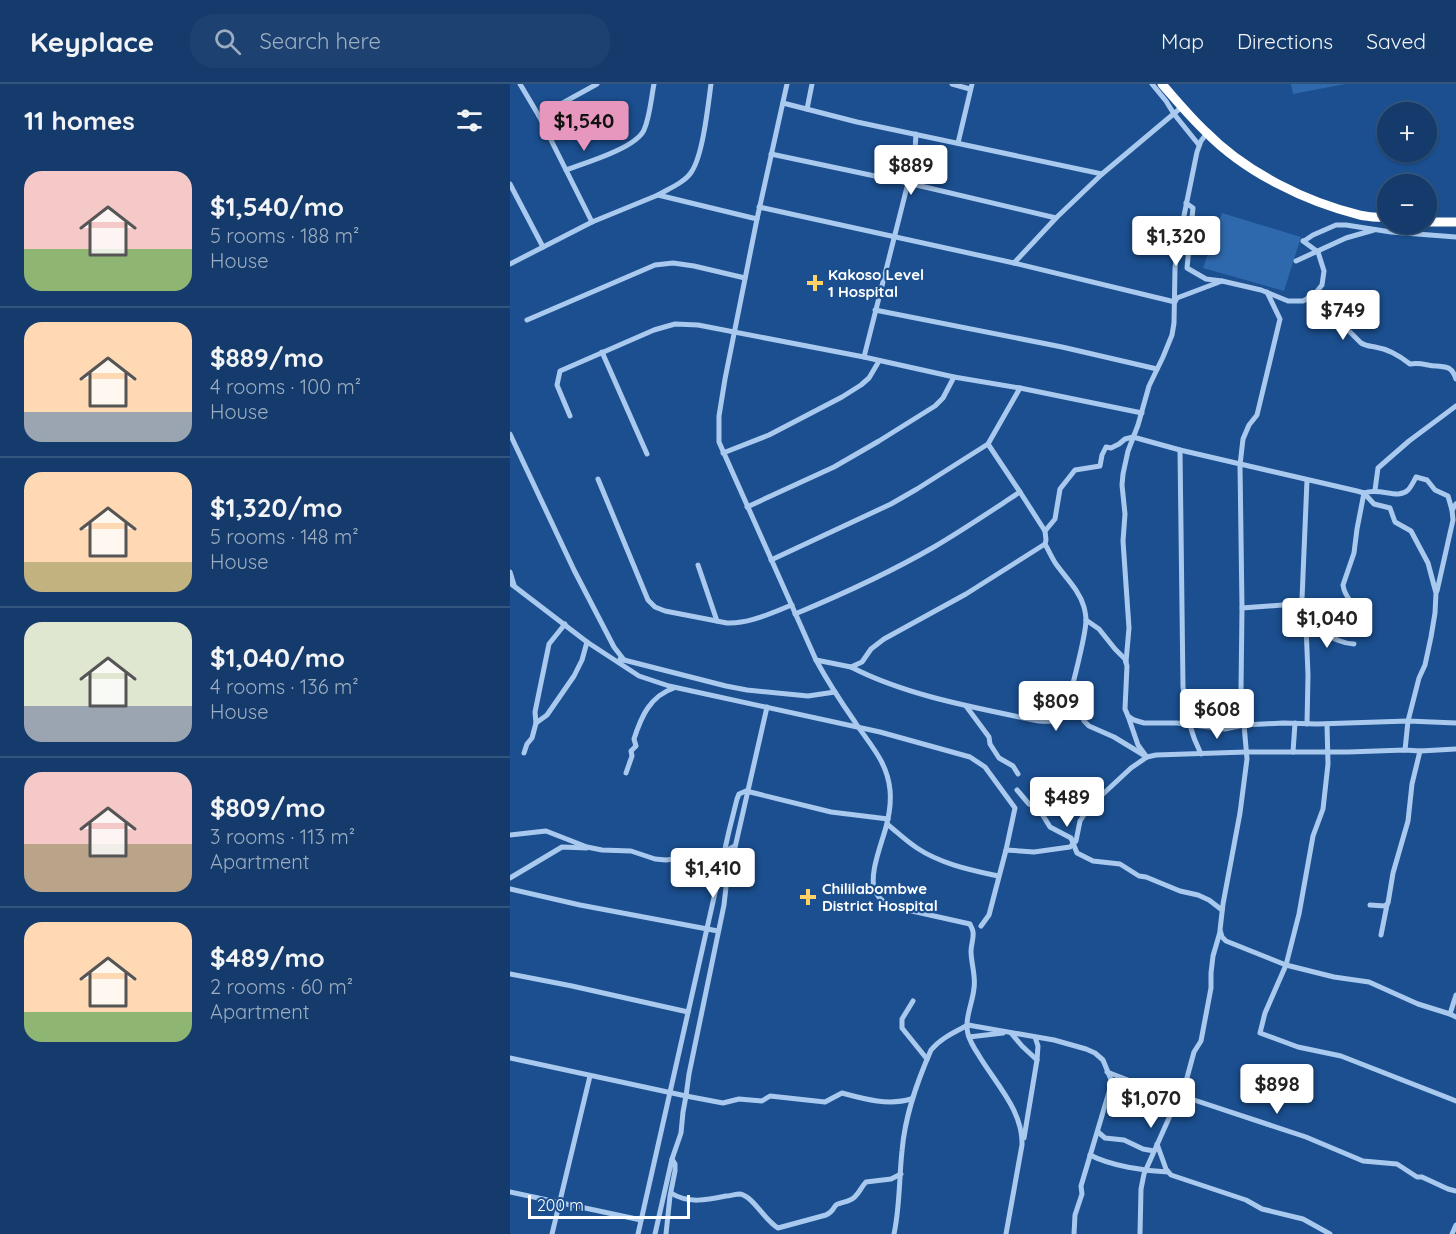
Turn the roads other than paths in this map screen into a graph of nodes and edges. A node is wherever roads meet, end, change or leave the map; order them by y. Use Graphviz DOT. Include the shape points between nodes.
graph roads {
  1 [pos="520,84"];
  2 [pos="597,84"];
  3 [pos="654,84"];
  4 [pos="711,84"];
  5 [pos="787,84"];
  6 [pos="812,84"];
  7 [pos="952,84"];
  8 [pos="1152,84"];
  9 [pos="1162,84"];
  10 [pos="971,86"];
  11 [pos="783,104"];
  12 [pos="1183,106"];
  13 [pos="807,109"];
  14 [pos="1174,114"];
  15 [pos="539,116"];
  16 [pos="1207,133"];
  17 [pos="916,134"];
  18 [pos="958,143"];
  19 [pos="1199,145"];
  20 [pos="771,154"];
  21 [pos="566,170"];
  22 [pos="1102,174"];
  23 [pos="908,183"];
  24 [pos="510,184"];
  25 [pos="658,195"];
  26 [pos="1186,203"];
  27 [pos="759,207"];
  28 [pos="1377,217"];
  29 [pos="1056,218"];
  30 [pos="757,219"];
  31 [pos="591,222"];
  32 [pos="1437,222"];
  33 [pos="1456,222"];
  34 [pos="1376,230"];
  35 [pos="894,237"];
  36 [pos="1456,237"];
  37 [pos="543,247"];
  38 [pos="1318,252"];
  39 [pos="1296,261"];
  40 [pos="1014,263"];
  41 [pos="510,264"];
  42 [pos="745,278"];
  43 [pos="1222,281"];
  44 [pos="1267,292"];
  45 [pos="1314,295"];
  46 [pos="1175,302"];
  47 [pos="875,310"];
  48 [pos="527,320"];
  49 [pos="735,332"];
  50 [pos="602,352"];
  51 [pos="864,357"];
  52 [pos="879,361"];
  53 [pos="1156,369"];
  54 [pos="954,377"];
  55 [pos="1456,380"];
  56 [pos="1020,388"];
  57 [pos="1456,406"];
  58 [pos="1142,413"];
  59 [pos="570,416"];
  60 [pos="510,434"];
  61 [pos="1133,437"];
  62 [pos="988,444"];
  63 [pos="1180,450"];
  64 [pos="723,453"];
  65 [pos="647,454"];
  66 [pos="1240,465"];
  67 [pos="598,479"];
  68 [pos="1307,480"];
  69 [pos="1375,490"];
  70 [pos="1020,492"];
  71 [pos="1364,493"];
  72 [pos="1456,504"];
  73 [pos="747,507"];
  74 [pos="1452,510"];
  75 [pos="1045,531"];
  76 [pos="1045,544"];
  77 [pos="771,560"];
  78 [pos="698,565"];
  79 [pos="510,572"];
  80 [pos="512,585"];
  81 [pos="1436,593"];
  82 [pos="792,604"];
  83 [pos="1242,608"];
  84 [pos="795,614"];
  85 [pos="1367,616"];
  86 [pos="1086,620"];
  87 [pos="717,621"];
  88 [pos="565,624"];
  89 [pos="587,642"];
  90 [pos="1354,644"];
  91 [pos="610,657"];
  92 [pos="624,660"];
  93 [pos="816,660"];
  94 [pos="1126,662"];
  95 [pos="851,667"];
  96 [pos="675,687"];
  97 [pos="835,692"];
  98 [pos="1069,698"];
  99 [pos="966,706"];
  100 [pos="767,707"];
  101 [pos="1128,716"];
  102 [pos="1408,721"];
  103 [pos="536,723"];
  104 [pos="1294,723"];
  105 [pos="1456,723"];
  106 [pos="1307,724"];
  107 [pos="1327,724"];
  108 [pos="1188,725"];
  109 [pos="1244,725"];
  110 [pos="858,727"];
  111 [pos="1456,749"];
  112 [pos="1406,750"];
  113 [pos="1420,751"];
  114 [pos="1246,752"];
  115 [pos="1293,752"];
  116 [pos="1328,752"];
  117 [pos="524,753"];
  118 [pos="1200,754"];
  119 [pos="1147,757"];
  120 [pos="626,773"];
  121 [pos="1018,774"];
  122 [pos="1017,790"];
  123 [pos="748,792"];
  124 [pos="887,821"];
  125 [pos="510,835"];
  126 [pos="1073,844"];
  127 [pos="735,846"];
  128 [pos="596,848"];
  129 [pos="1006,850"];
  130 [pos="724,852"];
  131 [pos="998,876"];
  132 [pos="510,878"];
  133 [pos="510,890"];
  134 [pos="1370,904"];
  135 [pos="1387,905"];
  136 [pos="1222,910"];
  137 [pos="981,926"];
  138 [pos="706,929"];
  139 [pos="717,931"];
  140 [pos="1220,931"];
  141 [pos="1381,935"];
  142 [pos="1286,965"];
  143 [pos="510,974"];
  144 [pos="1456,995"];
  145 [pos="913,1001"];
  146 [pos="688,1012"];
  147 [pos="1450,1014"];
  148 [pos="1456,1017"];
  149 [pos="968,1025"];
  150 [pos="1010,1033"];
  151 [pos="969,1037"];
  152 [pos="1035,1038"];
  153 [pos="510,1058"];
  154 [pos="927,1059"];
  155 [pos="1037,1060"];
  156 [pos="1107,1071"];
  157 [pos="591,1076"];
  158 [pos="670,1092"];
  159 [pos="686,1096"];
  160 [pos="1182,1096"];
  161 [pos="911,1100"];
  162 [pos="1456,1101"];
  163 [pos="1098,1132"];
  164 [pos="1157,1144"];
  165 [pos="1022,1145"];
  166 [pos="1154,1151"];
  167 [pos="1090,1155"];
  168 [pos="672,1159"];
  169 [pos="1145,1171"];
  170 [pos="1168,1172"];
  171 [pos="901,1174"];
  172 [pos="1456,1191"];
  173 [pos="510,1192"];
  174 [pos="671,1193"];
  175 [pos="559,1203"];
  176 [pos="641,1220"];
  177 [pos="1456,1225"];
  178 [pos="552,1234"];
  179 [pos="638,1234"];
  180 [pos="656,1234"];
  181 [pos="666,1234"];
  182 [pos="894,1234"];
  183 [pos="1006,1234"];
  184 [pos="1074,1234"];
  185 [pos="1140,1234"];
  186 [pos="1330,1234"];
  187 [pos="1452,1234"];
  1 -- 15 [label="street"];
  2 -- 15 [label="street"];
  3 -- 21 [label="street" via="647,121 638,138 615,152"];
  4 -- 25 [label="street" via="692,171"];
  5 -- 11 [label="street"];
  6 -- 13 [label="street"];
  7 -- 10 [label="street"];
  8 -- 14 [label="street"];
  9 -- 12 [label="highway"];
  10 -- 18 [label="street"];
  11 -- 13 [label="street"];
  11 -- 20 [label="street"];
  12 -- 14 [label="street"];
  12 -- 16 [label="highway"];
  13 -- 17 [label="street"];
  14 -- 19 [label="street"];
  14 -- 22 [label="street"];
  15 -- 21 [label="street"];
  16 -- 19 [label="street"];
  16 -- 28 [label="highway" via="1237,159 1277,183 1318,202"];
  17 -- 18 [label="street"];
  17 -- 23 [label="street"];
  18 -- 22 [label="street"];
  19 -- 26 [label="street"];
  20 -- 23 [label="street"];
  20 -- 27 [label="street"];
  21 -- 31 [label="street"];
  22 -- 29 [label="street"];
  23 -- 29 [label="street"];
  23 -- 35 [label="street"];
  24 -- 37 [label="street"];
  25 -- 30 [label="street"];
  25 -- 31 [label="street"];
  26 -- 43 [label="street" via="1193,208 1187,268 1206,279"];
  26 -- 46 [label="street" via="1175,268"];
  27 -- 30 [label="street"];
  27 -- 35 [label="street"];
  29 -- 40 [label="street"];
  30 -- 42 [label="street"];
  31 -- 37 [label="street"];
  32 -- 33 [label="highway"];
  34 -- 36 [label="street"];
  34 -- 38 [label="street" via="1346,238"];
  34 -- 38 [label="street" via="1336,225 1304,241"];
  35 -- 40 [label="street"];
  35 -- 47 [label="street"];
  37 -- 41 [label="street"];
  38 -- 39 [label="street"];
  38 -- 45 [label="street" via="1324,271 1322,285"];
  40 -- 46 [label="street"];
  42 -- 48 [label="street" via="694,266 655,265"];
  42 -- 49 [label="street"];
  43 -- 44 [label="street"];
  43 -- 46 [label="street"];
  44 -- 45 [label="street" via="1288,301 1303,301"];
  44 -- 66 [label="street" via="1280,319 1257,415 1243,439"];
  45 -- 55 [label="street" via="1364,345 1396,354 1410,364 1443,366 1452,370"];
  46 -- 53 [label="street" via="1172,335"];
  47 -- 51 [label="street"];
  47 -- 53 [label="street"];
  49 -- 50 [label="street" via="675,324"];
  49 -- 51 [label="street"];
  49 -- 64 [label="street" via="719,416"];
  50 -- 59 [label="street" via="560,371 557,385"];
  50 -- 65 [label="street"];
  51 -- 52 [label="street"];
  52 -- 54 [label="street"];
  52 -- 64 [label="street" via="869,378 842,397 769,435"];
  53 -- 58 [label="street"];
  54 -- 56 [label="street"];
  54 -- 73 [label="street" via="943,398 916,418 834,467"];
  56 -- 58 [label="street"];
  56 -- 62 [label="street"];
  57 -- 69 [label="street" via="1378,468"];
  58 -- 61 [label="street"];
  60 -- 92 [label="street" via="574,570"];
  61 -- 63 [label="street"];
  61 -- 75 [label="street" via="1106,447 1100,466 1076,470 1060,489 1056,519"];
  61 -- 94 [label="street" via="1122,485 1129,628"];
  62 -- 70 [label="street"];
  62 -- 77 [label="street" via="891,504"];
  63 -- 66 [label="street"];
  63 -- 108 [label="street" via="1183,687"];
  64 -- 73 [label="street"];
  66 -- 68 [label="street"];
  66 -- 83 [label="street"];
  67 -- 87 [label="street" via="648,600 665,611"];
  68 -- 71 [label="street"];
  68 -- 83 [label="street" via="1302,599 1295,604"];
  69 -- 71 [label="street"];
  69 -- 74 [label="street" via="1399,495 1408,490 1416,477 1427,480 1435,490 1448,496"];
  70 -- 75 [label="street"];
  70 -- 84 [label="street" via="901,565"];
  71 -- 81 [label="street" via="1374,504 1390,508 1395,522 1412,531 1428,563"];
  71 -- 85 [label="street" via="1354,553 1343,585 1348,598"];
  72 -- 74 [label="street"];
  73 -- 77 [label="street"];
  74 -- 81 [label="street"];
  75 -- 76 [label="street"];
  76 -- 86 [label="street" via="1080,596"];
  76 -- 95 [label="street" via="884,639 862,662"];
  77 -- 82 [label="street"];
  78 -- 87 [label="street"];
  79 -- 80 [label="street"];
  80 -- 88 [label="street"];
  81 -- 102 [label="street" via="1431,637"];
  82 -- 84 [label="street"];
  82 -- 87 [label="street" via="737,624"];
  83 -- 109 [label="street"];
  84 -- 93 [label="street"];
  86 -- 94 [label="street" via="1104,634"];
  86 -- 98 [label="street"];
  88 -- 89 [label="street"];
  88 -- 103 [label="street" via="549,645"];
  89 -- 91 [label="street"];
  89 -- 103 [label="street" via="574,676 547,715"];
  90 -- 106 [label="street" via="1306,625"];
  91 -- 92 [label="street"];
  91 -- 96 [label="street" via="639,676"];
  92 -- 97 [label="street" via="747,690 808,696"];
  93 -- 95 [label="street"];
  93 -- 97 [label="street"];
  94 -- 101 [label="street"];
  95 -- 99 [label="street"];
  96 -- 100 [label="street"];
  96 -- 120 [label="street" via="664,691 643,713"];
  97 -- 110 [label="street"];
  98 -- 99 [label="street" via="1062,716 1050,722"];
  98 -- 119 [label="street" via="1089,726"];
  99 -- 121 [label="street" via="999,758"];
  100 -- 110 [label="street"];
  100 -- 123 [label="street"];
  101 -- 108 [label="street" via="1144,723"];
  101 -- 119 [label="street" via="1138,745"];
  102 -- 105 [label="street"];
  102 -- 107 [label="street"];
  102 -- 112 [label="street"];
  103 -- 117 [label="street"];
  104 -- 106 [label="street"];
  104 -- 109 [label="street"];
  104 -- 115 [label="street"];
  106 -- 107 [label="street"];
  107 -- 116 [label="street"];
  108 -- 109 [label="street" via="1225,729"];
  108 -- 118 [label="street"];
  109 -- 114 [label="street"];
  110 -- 124 [label="street" via="879,755 887,775"];
  110 -- 129 [label="street" via="970,757 985,767 1015,808"];
  111 -- 113 [label="street"];
  112 -- 113 [label="street"];
  112 -- 116 [label="street"];
  113 -- 135 [label="street"];
  114 -- 115 [label="street"];
  114 -- 118 [label="street"];
  114 -- 136 [label="street" via="1240,813"];
  115 -- 116 [label="street"];
  116 -- 142 [label="street" via="1323,809 1313,836"];
  118 -- 119 [label="street"];
  119 -- 126 [label="street" via="1089,807"];
  122 -- 126 [label="street" via="1039,809 1050,826 1071,838"];
  123 -- 124 [label="street"];
  123 -- 127 [label="street"];
  123 -- 130 [label="street" via="737,799"];
  124 -- 131 [label="street" via="918,849 954,865"];
  124 -- 149 [label="street" via="873,878 875,892 894,907 970,924 974,934 971,949 975,986"];
  125 -- 128 [label="street" via="546,831"];
  126 -- 129 [label="street" via="1042,852"];
  126 -- 136 [label="street" via="1077,853 1093,861 1120,864 1139,876 1198,895"];
  127 -- 130 [label="street"];
  127 -- 139 [label="street"];
  128 -- 130 [label="street" via="666,860"];
  128 -- 132 [label="street" via="562,848"];
  129 -- 131 [label="street"];
  130 -- 138 [label="street"];
  131 -- 137 [label="street" via="989,915"];
  133 -- 138 [label="street"];
  134 -- 135 [label="street"];
  135 -- 141 [label="street"];
  136 -- 140 [label="street"];
  138 -- 139 [label="street"];
  138 -- 146 [label="street"];
  139 -- 159 [label="street"];
  140 -- 142 [label="street" via="1226,941"];
  140 -- 160 [label="street" via="1201,1041 1194,1052"];
  142 -- 147 [label="street" via="1368,982 1418,1005"];
  142 -- 162 [label="street" via="1260,1033 1298,1047 1341,1056"];
  143 -- 146 [label="street"];
  144 -- 147 [label="street"];
  145 -- 154 [label="street" via="902,1019 902,1028"];
  146 -- 158 [label="street"];
  147 -- 148 [label="street"];
  149 -- 150 [label="street"];
  149 -- 151 [label="street"];
  149 -- 154 [label="street" via="936,1045"];
  150 -- 151 [label="street"];
  150 -- 152 [label="street"];
  150 -- 155 [label="street"];
  151 -- 165 [label="street" via="1014,1110"];
  152 -- 155 [label="street"];
  152 -- 156 [label="street" via="1095,1053"];
  153 -- 157 [label="street"];
  154 -- 161 [label="street"];
  155 -- 165 [label="street"];
  156 -- 160 [label="street" via="1136,1085"];
  156 -- 163 [label="street" via="1112,1082"];
  157 -- 158 [label="street"];
  157 -- 175 [label="street"];
  158 -- 159 [label="street"];
  158 -- 176 [label="street"];
  159 -- 161 [label="street" via="723,1103 739,1099 762,1101 770,1096 825,1102 842,1094 869,1101"];
  159 -- 168 [label="street" via="681,1133"];
  160 -- 164 [label="street"];
  160 -- 172 [label="street" via="1306,1137 1363,1161 1397,1164 1417,1177"];
  161 -- 171 [label="street"];
  163 -- 166 [label="street" via="1105,1138"];
  163 -- 167 [label="street"];
  164 -- 166 [label="street"];
  164 -- 170 [label="street"];
  165 -- 183 [label="street"];
  166 -- 169 [label="street"];
  167 -- 169 [label="street"];
  167 -- 184 [label="street"];
  168 -- 174 [label="street" via="675,1171"];
  168 -- 180 [label="street"];
  169 -- 170 [label="street"];
  169 -- 185 [label="street"];
  170 -- 186 [label="street" via="1262,1209 1303,1219"];
  171 -- 174 [label="street" via="866,1182 852,1200 836,1205 831,1213 778,1228 745,1196 699,1201"];
  171 -- 182 [label="street"];
  173 -- 175 [label="street"];
  174 -- 181 [label="street"];
  175 -- 176 [label="street"];
  175 -- 178 [label="street"];
  176 -- 179 [label="street"];
  177 -- 187 [label="street"];
}
